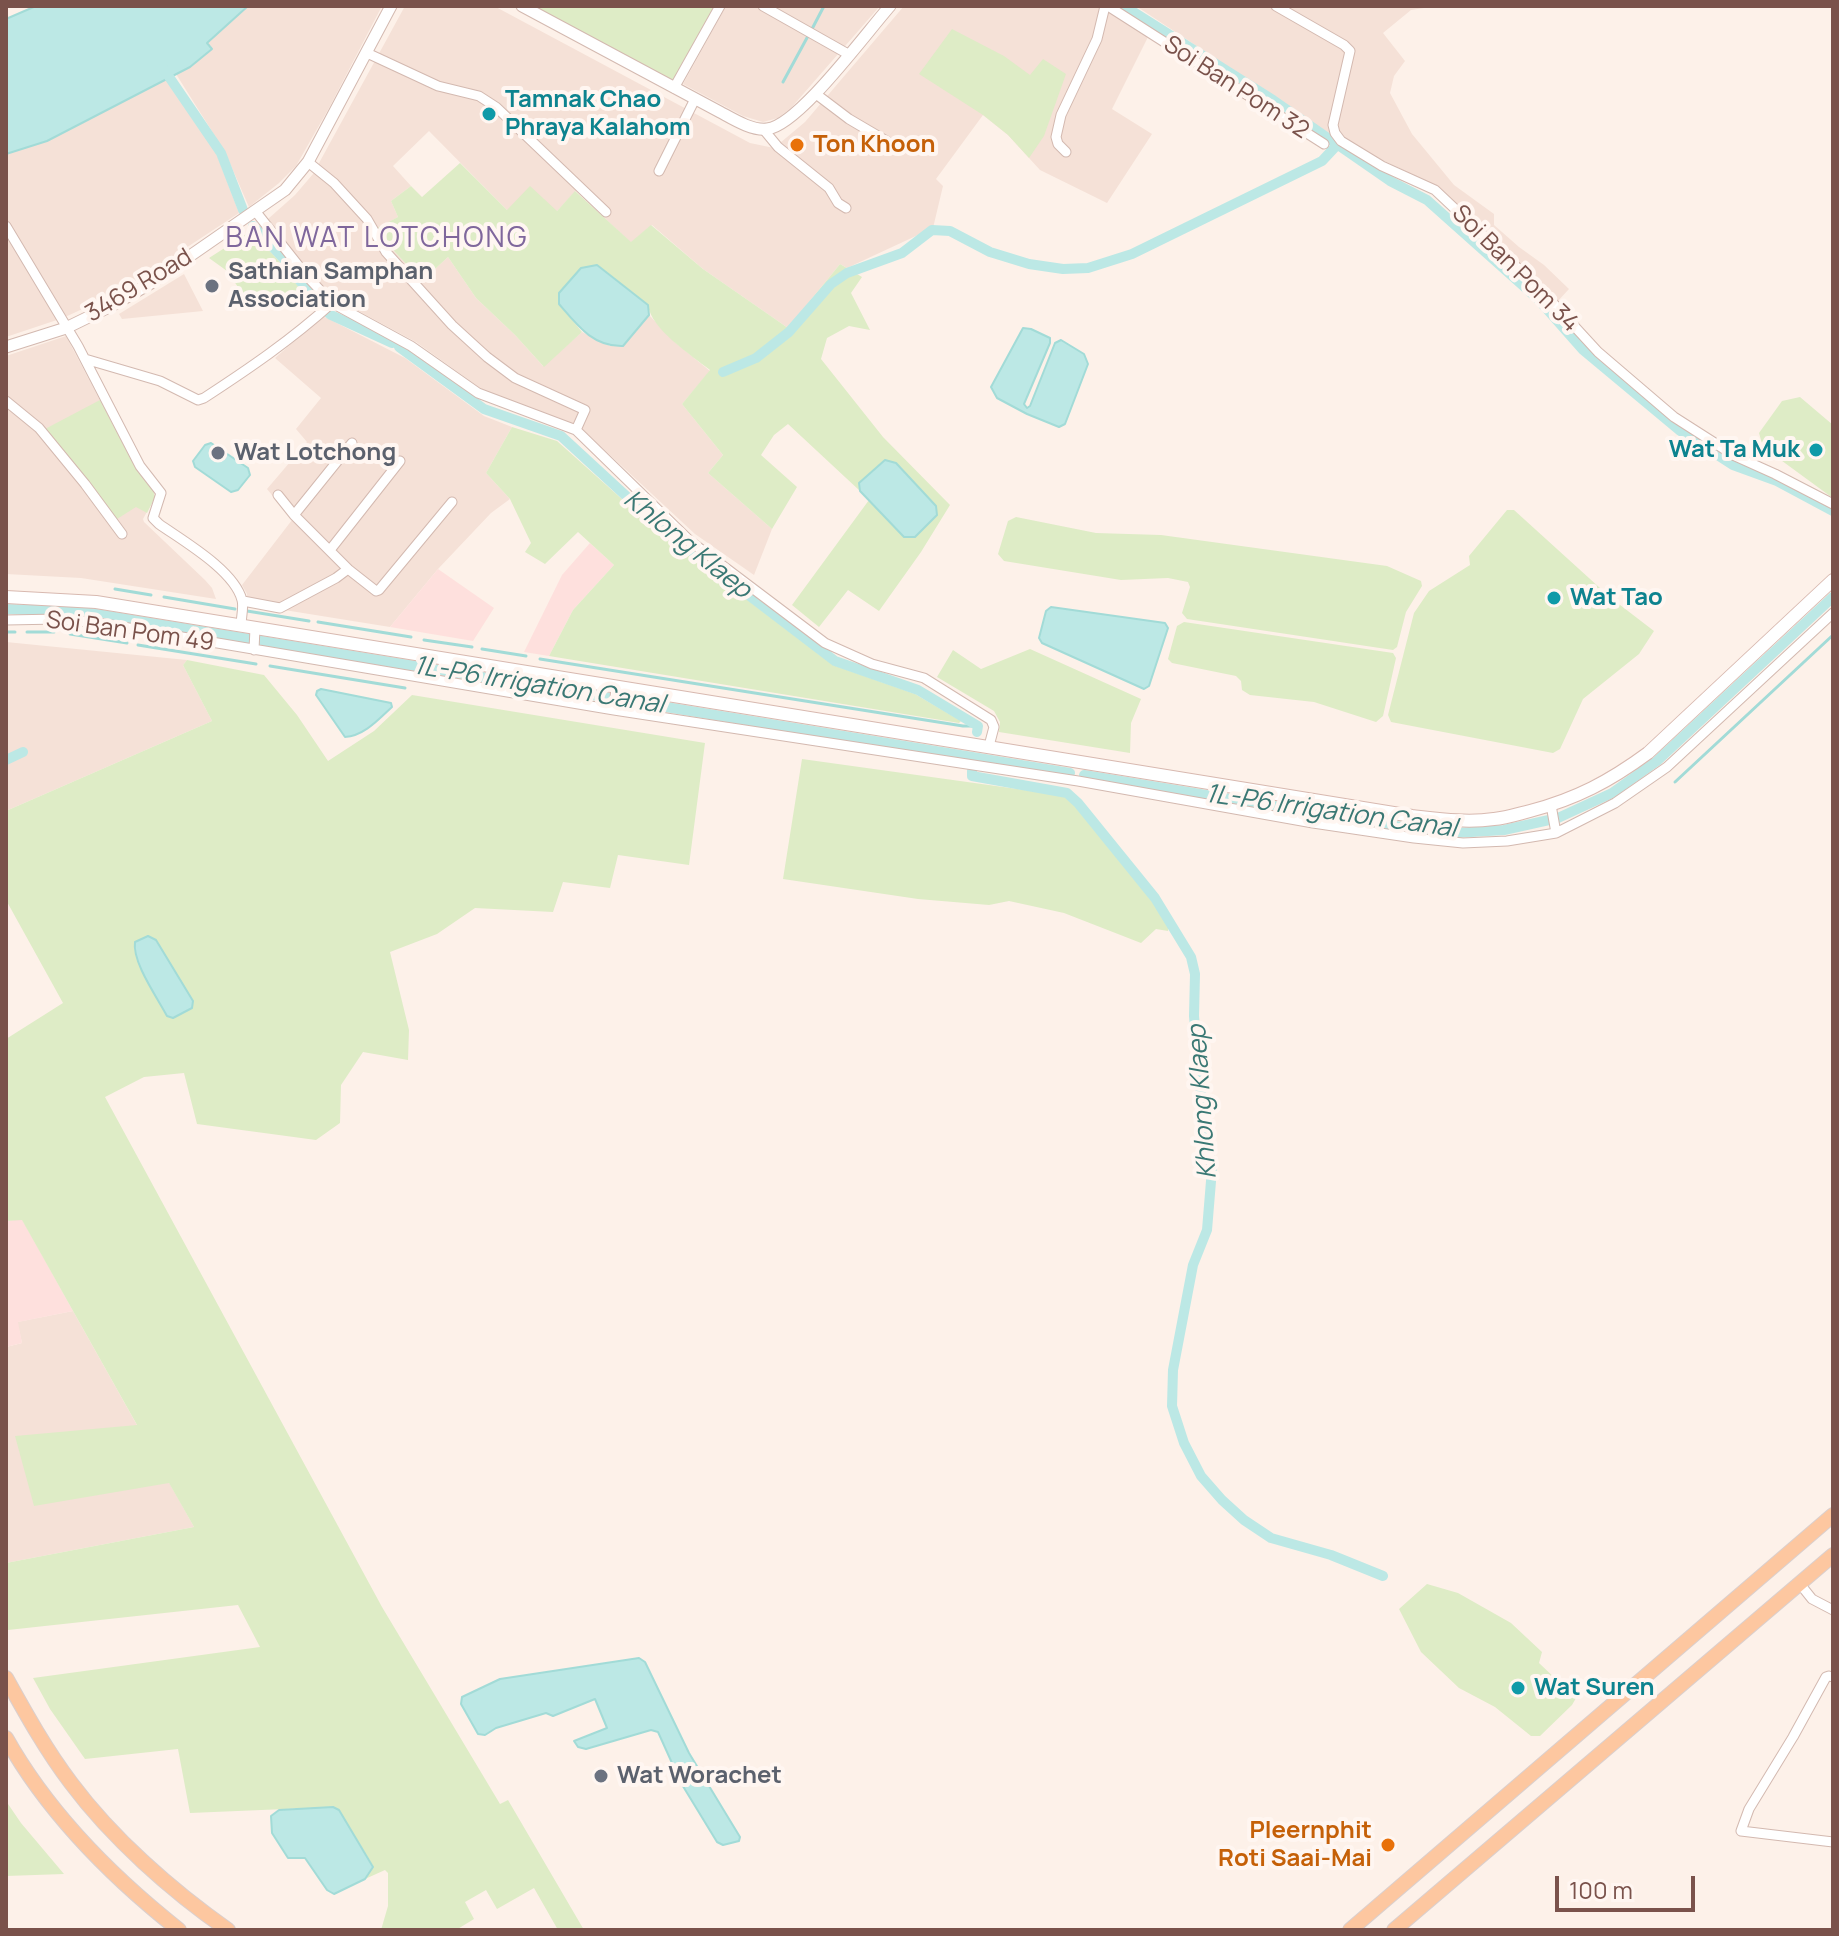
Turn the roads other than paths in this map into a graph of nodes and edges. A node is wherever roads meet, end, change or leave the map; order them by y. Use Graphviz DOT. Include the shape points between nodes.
graph roads {
  1 [pos="391,6"];
  2 [pos="522,6"];
  3 [pos="720,6"];
  4 [pos="763,6"];
  5 [pos="1106,6"];
  6 [pos="1276,6"];
  7 [pos="886,7"];
  8 [pos="367,53"];
  9 [pos="848,54"];
  10 [pos="674,88"];
  11 [pos="816,94"];
  12 [pos="695,99"];
  13 [pos="764,130"];
  14 [pos="1324,144"];
  15 [pos="900,149"];
  16 [pos="1066,152"];
  17 [pos="308,162"];
  18 [pos="659,171"];
  19 [pos="846,208"];
  20 [pos="256,212"];
  21 [pos="606,212"];
  22 [pos="6,226"];
  23 [pos="327,308"];
  24 [pos="66,328"];
  25 [pos="6,347"];
  26 [pos="85,359"];
  27 [pos="6,401"];
  28 [pos="576,430"];
  29 [pos="352,443"];
  30 [pos="400,461"];
  31 [pos="278,495"];
  32 [pos="452,502"];
  33 [pos="1833,504"];
  34 [pos="294,515"];
  35 [pos="122,534"];
  36 [pos="330,550"];
  37 [pos="348,569"];
  38 [pos="1833,580"];
  39 [pos="6,597"];
  40 [pos="243,601"];
  41 [pos="1833,613"];
  42 [pos="6,620"];
  43 [pos="241,625"];
  44 [pos="254,640"];
  45 [pos="615,698"];
  46 [pos="989,746"];
  47 [pos="1074,760"];
  48 [pos="1078,781"];
  49 [pos="1210,794"];
  50 [pos="1553,819"];
  51 [pos="1833,1515"];
  52 [pos="1833,1555"];
  53 [pos="1800,1584"];
  54 [pos="1833,1610"];
  55 [pos="1833,1677"];
  56 [pos="6,1678"];
  57 [pos="6,1738"];
  58 [pos="1833,1842"];
  59 [pos="179,1930"];
  60 [pos="228,1930"];
  61 [pos="1350,1930"];
  62 [pos="1394,1930"];
  1 -- 8 [label="street, 3469 Road"];
  2 -- 10 [label="street"];
  3 -- 10 [label="street"];
  4 -- 9 [label="street"];
  5 -- 14 [label="street, Soi Ban Pom 32"];
  5 -- 16 [label="street" via="1097,39 1061,115 1056,137"];
  6 -- 33 [label="street, Soi Ban Pom 34" via="1350,51 1333,125 1341,141 1435,190 1598,352 1674,417 1735,456"];
  7 -- 9 [label="street"];
  8 -- 17 [label="street, 3469 Road"];
  8 -- 21 [label="street" via="496,107"];
  9 -- 11 [label="street"];
  10 -- 12 [label="street"];
  11 -- 13 [label="street" via="781,126"];
  11 -- 15 [label="street"];
  12 -- 13 [label="street"];
  12 -- 18 [label="street"];
  13 -- 19 [label="street"];
  17 -- 20 [label="street, 3469 Road" via="285,190"];
  17 -- 28 [label="street" via="334,183 367,219 386,252 487,357 515,378 585,410"];
  20 -- 23 [label="street"];
  20 -- 24 [label="street, 3469 Road" via="136,292"];
  22 -- 24 [label="street"];
  23 -- 26 [label="street" via="263,360 198,400 160,381"];
  23 -- 28 [label="street" via="411,346 478,393"];
  24 -- 25 [label="street, 3469 Road"];
  24 -- 26 [label="street"];
  26 -- 40 [label="street" via="140,466 161,493 153,518 212,561"];
  27 -- 35 [label="street" via="39,428"];
  28 -- 46 [label="street" via="690,541 825,643 872,664 924,678 991,720"];
  29 -- 34 [label="street"];
  30 -- 36 [label="street"];
  31 -- 34 [label="street"];
  32 -- 37 [label="street" via="379,590"];
  34 -- 36 [label="street"];
  36 -- 37 [label="street"];
  37 -- 40 [label="street" via="280,608"];
  38 -- 50 [label="main road" via="1648,753"];
  39 -- 43 [label="main road" via="96,602"];
  40 -- 43 [label="street"];
  41 -- 50 [label="street, Soi Ban Pom 49" via="1667,767 1615,803"];
  42 -- 44 [label="street, Soi Ban Pom 49" via="59,619"];
  43 -- 44 [label="main road"];
  44 -- 45 [label="main road"];
  44 -- 45 [label="street, Soi Ban Pom 49"];
  45 -- 46 [label="main road"];
  45 -- 48 [label="street, Soi Ban Pom 49"];
  46 -- 47 [label="main road"];
  47 -- 48 [label="street"];
  47 -- 49 [label="main road"];
  48 -- 49 [label="street, Soi Ban Pom 49"];
  49 -- 50 [label="main road" via="1446,820"];
  49 -- 50 [label="street, Soi Ban Pom 49" via="1313,823 1444,842 1507,841"];
  51 -- 61 [label="main road"];
  52 -- 53 [label="main road"];
  53 -- 54 [label="street" via="1812,1599"];
  53 -- 62 [label="main road"];
  55 -- 58 [label="street" via="1826,1677 1741,1831"];
  56 -- 60 [label="main road" via="71,1784 164,1881"];
  57 -- 59 [label="main road" via="96,1856"];
}
